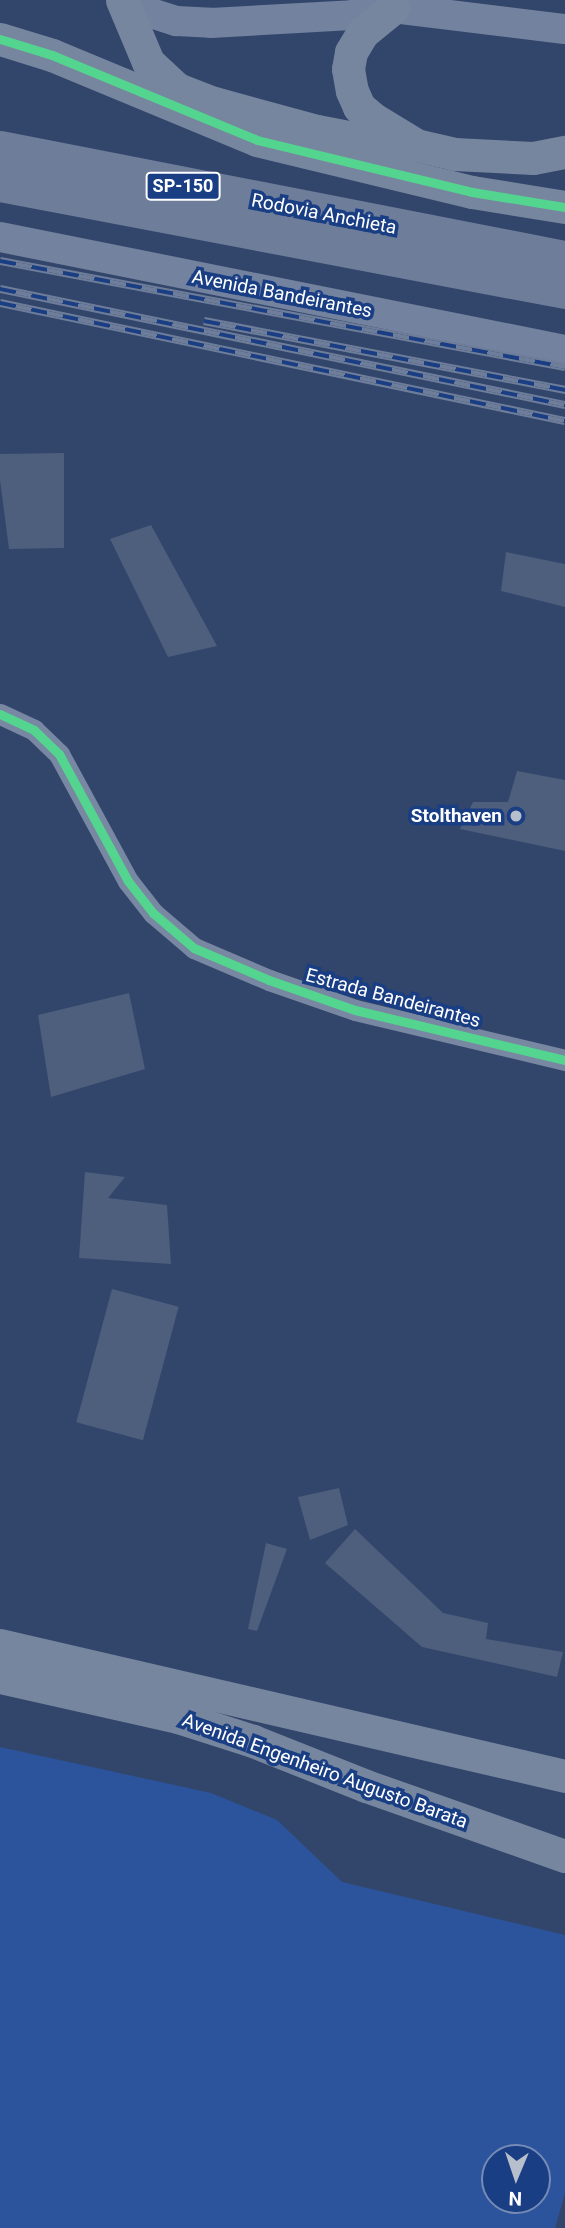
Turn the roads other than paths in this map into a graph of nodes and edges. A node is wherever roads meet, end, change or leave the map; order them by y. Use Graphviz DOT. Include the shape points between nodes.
graph roads {
  1 [pos="190,0"];
  2 [pos="289,0"];
  3 [pos="122,2"];
  4 [pos="378,4"];
  5 [pos="565,29"];
  6 [pos="0,39"];
  7 [pos="416,145"];
  8 [pos="0,150"];
  9 [pos="565,152"];
  10 [pos="0,183"];
  11 [pos="565,207"];
  12 [pos="0,237"];
  13 [pos="363,238"];
  14 [pos="565,260"];
  15 [pos="565,290"];
  16 [pos="565,350"];
  17 [pos="0,714"];
  18 [pos="565,1060"];
  19 [pos="0,1645"];
  20 [pos="0,1677"];
  21 [pos="565,1776"];
  22 [pos="565,1856"];
  1 -- 2 [label="main road" via="198,5 233,6"];
  3 -- 4 [label="main road" via="176,21 211,23 352,15"];
  3 -- 7 [label="main road" via="148,62 177,89 317,131"];
  4 -- 5 [label="main road"];
  4 -- 7 [label="main road" via="356,42 348,69 352,91 366,113"];
  6 -- 11 [label="main road" via="52,55 257,140 458,189"];
  7 -- 9 [label="main road" via="454,154 533,158"];
  8 -- 13 [label="highway, Rodovia Anchieta / SP-150"];
  10 -- 13 [label="highway, Rodovia Anchieta / SP-150"];
  12 -- 16 [label="main road, Avenida Bandeirantes"];
  13 -- 14 [label="highway, Rodovia Anchieta / SP-150"];
  13 -- 15 [label="highway, Rodovia Anchieta / SP-150"];
  17 -- 18 [label="street, Estrada Bandeirantes" via="34,730 59,754 128,881 153,913 194,948 355,1010"];
  19 -- 21 [label="main road, Avenida Engenheiro Augusto Barata"];
  20 -- 22 [label="main road, Avenida Engenheiro Augusto Barata" via="178,1717"];
}
